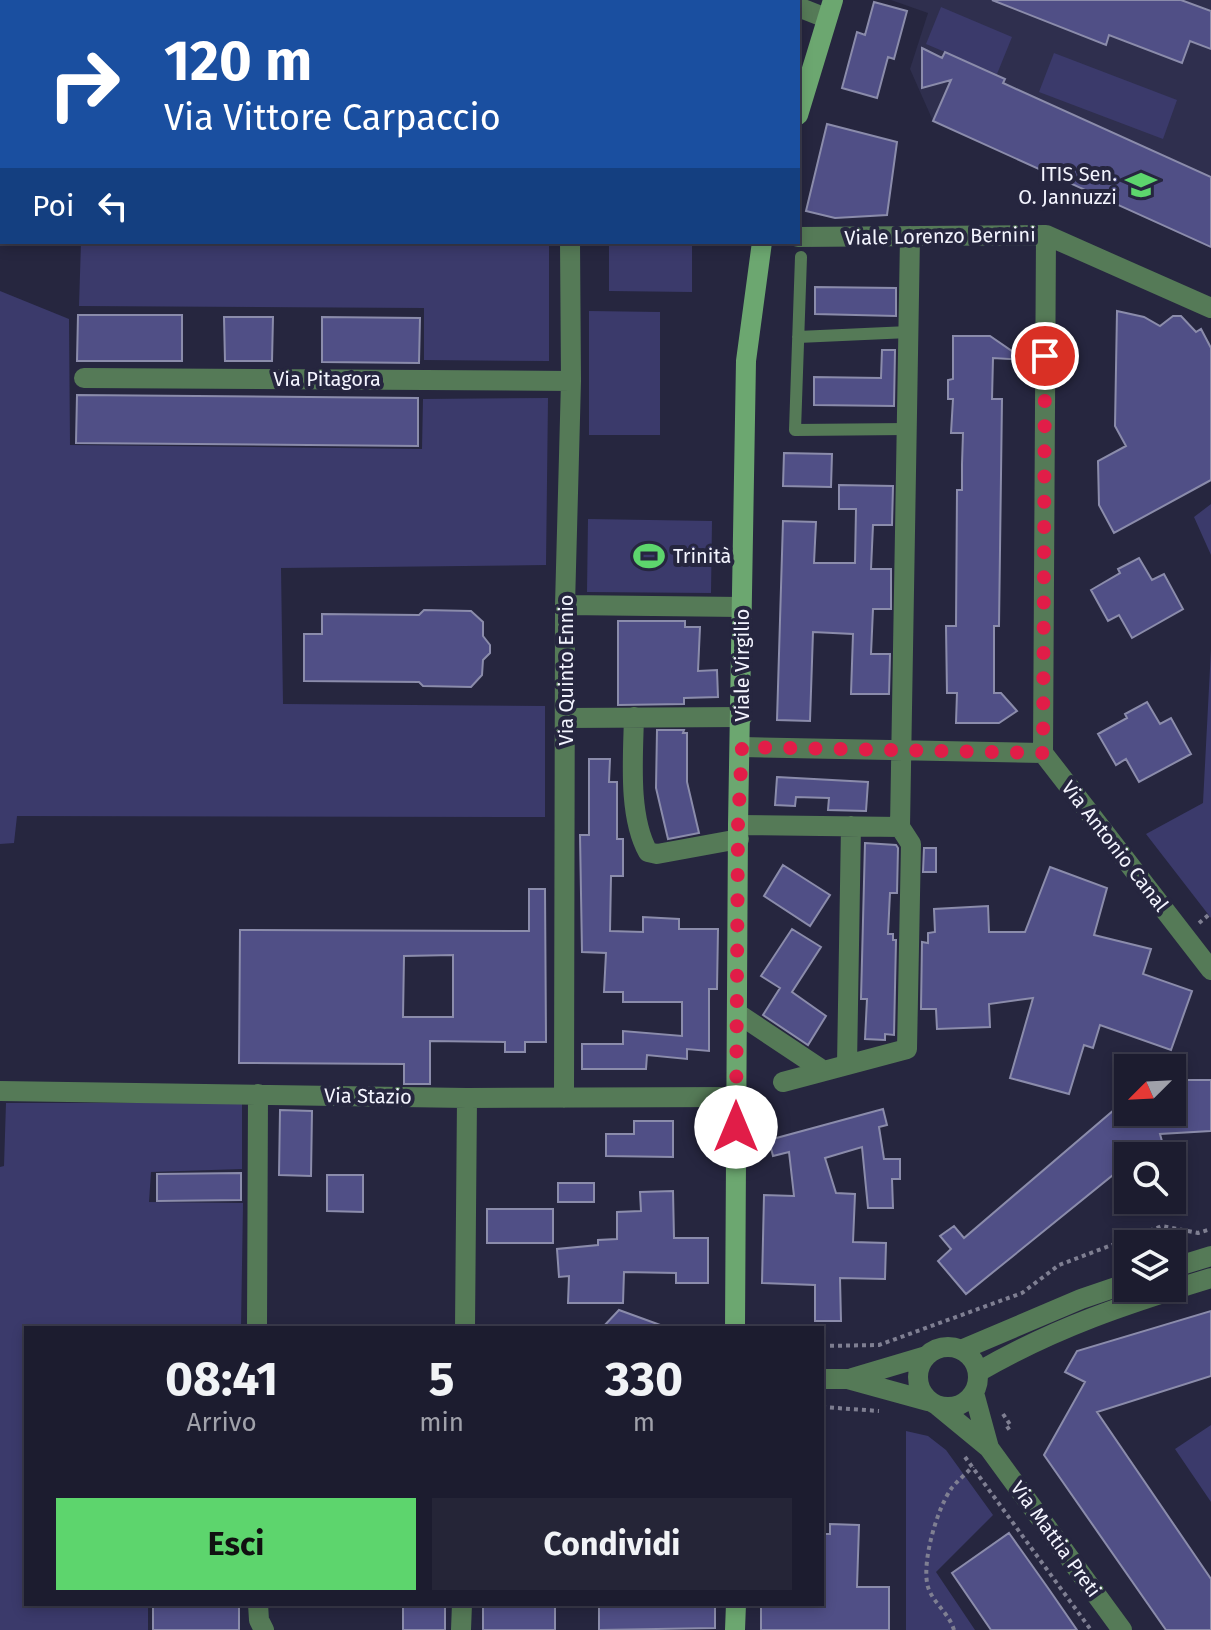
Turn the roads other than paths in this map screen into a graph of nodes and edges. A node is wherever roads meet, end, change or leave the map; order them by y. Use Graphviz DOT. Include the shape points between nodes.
graph roads {
  1 [pos="800,7"];
  2 [pos="830,9"];
  3 [pos="800,108"];
  4 [pos="1046,235"];
  5 [pos="910,236"];
  6 [pos="570,244"];
  7 [pos="762,244"];
  8 [pos="800,247"];
  9 [pos="1211,308"];
  10 [pos="909,332"];
  11 [pos="798,337"];
  12 [pos="84,378"];
  13 [pos="571,381"];
  14 [pos="907,429"];
  15 [pos="565,605"];
  16 [pos="741,607"];
  17 [pos="634,717"];
  18 [pos="742,717"];
  19 [pos="566,718"];
  20 [pos="742,747"];
  21 [pos="902,750"];
  22 [pos="1043,753"];
  23 [pos="851,826"];
  24 [pos="900,827"];
  25 [pos="739,832"];
  26 [pos="1211,970"];
  27 [pos="737,1013"];
  28 [pos="847,1065"];
  29 [pos="824,1071"];
  30 [pos="783,1082"];
  31 [pos="0,1091"];
  32 [pos="258,1094"];
  33 [pos="737,1097"];
  34 [pos="467,1098"];
  35 [pos="564,1098"];
  36 [pos="1211,1256"];
  37 [pos="1186,1264"];
  38 [pos="1211,1278"];
  39 [pos="1114,1288"];
  40 [pos="257,1326"];
  41 [pos="465,1326"];
  42 [pos="735,1326"];
  43 [pos="961,1350"];
  44 [pos="926,1356"];
  45 [pos="978,1372"];
  46 [pos="824,1379"];
  47 [pos="848,1379"];
  48 [pos="974,1393"];
  49 [pos="933,1403"];
  50 [pos="989,1448"];
  51 [pos="258,1606"];
  52 [pos="462,1606"];
  53 [pos="736,1606"];
  54 [pos="264,1630"];
  55 [pos="461,1630"];
  56 [pos="735,1630"];
  57 [pos="1122,1630"];
  1 -- 2 [label="street"];
  2 -- 3 [label="street"];
  4 -- 5 [label="street, Viale Lorenzo Bernini"];
  4 -- 9 [label="street, Viale Lorenzo Bernini"];
  4 -- 22 [label="street"];
  5 -- 8 [label="street, Viale Lorenzo Bernini"];
  5 -- 10 [label="street"];
  6 -- 13 [label="street, Via Quinto Ennio"];
  7 -- 16 [label="street, Viale Virgilio" via="746,361"];
  8 -- 11 [label="lane"];
  10 -- 11 [label="lane"];
  10 -- 14 [label="street"];
  11 -- 14 [label="lane" via="795,430"];
  12 -- 13 [label="street, Via Pitagora"];
  13 -- 15 [label="street, Via Quinto Ennio"];
  14 -- 21 [label="street"];
  15 -- 16 [label="street"];
  15 -- 19 [label="street, Via Quinto Ennio"];
  16 -- 18 [label="street, Viale Virgilio"];
  17 -- 18 [label="street"];
  17 -- 19 [label="street"];
  17 -- 25 [label="street" via="632,778 648,852"];
  18 -- 20 [label="street, Viale Virgilio"];
  19 -- 35 [label="street, Via Quinto Ennio"];
  20 -- 21 [label="street"];
  20 -- 25 [label="street, Viale Virgilio"];
  21 -- 22 [label="street"];
  21 -- 24 [label="street"];
  22 -- 26 [label="street, Via Antonio Canal"];
  23 -- 24 [label="street"];
  23 -- 25 [label="street"];
  23 -- 28 [label="street"];
  24 -- 28 [label="street" via="911,844 907,1049"];
  25 -- 27 [label="street, Viale Virgilio"];
  27 -- 29 [label="street"];
  27 -- 33 [label="street, Viale Virgilio"];
  28 -- 29 [label="street"];
  29 -- 30 [label="street"];
  31 -- 32 [label="street, Via Stazio"];
  32 -- 34 [label="street, Via Stazio"];
  32 -- 40 [label="street"];
  33 -- 35 [label="street, Via Stazio"];
  33 -- 42 [label="street, Viale Virgilio"];
  34 -- 35 [label="street, Via Stazio"];
  34 -- 41 [label="street"];
  36 -- 37 [label="street"];
  38 -- 45 [label="street" via="1069,1325"];
  39 -- 43 [label="street"];
  43 -- 44 [label="street" via="942,1347"];
  43 -- 45 [label="street"];
  44 -- 47 [label="street"];
  44 -- 49 [label="street" via="918,1382"];
  45 -- 48 [label="street"];
  46 -- 47 [label="street"];
  47 -- 49 [label="street"];
  48 -- 49 [label="street" via="958,1406"];
  48 -- 50 [label="street, Via Mattia Preti"];
  49 -- 50 [label="street, Via Mattia Preti"];
  50 -- 57 [label="street, Via Mattia Preti"];
  51 -- 54 [label="street"];
  52 -- 55 [label="street"];
  53 -- 56 [label="street"];
}
